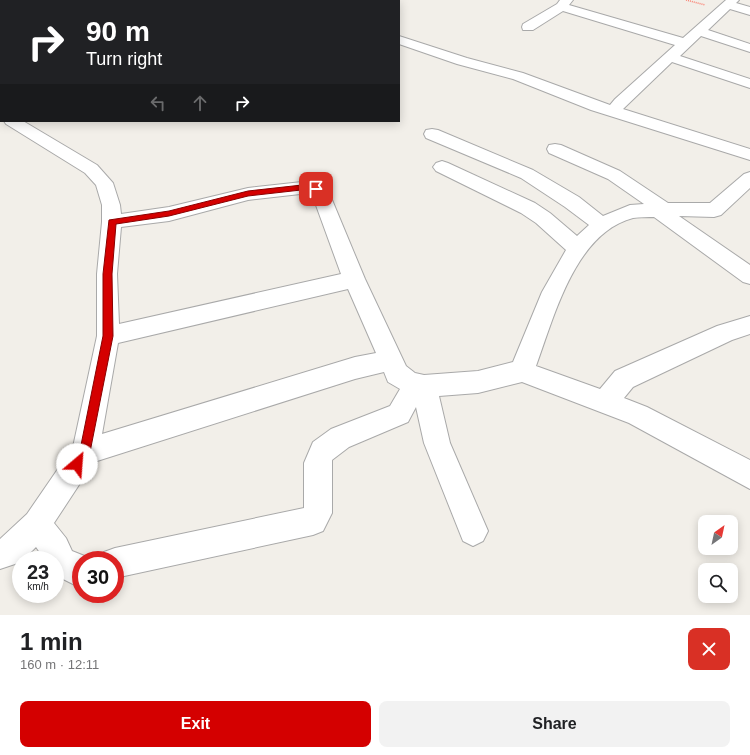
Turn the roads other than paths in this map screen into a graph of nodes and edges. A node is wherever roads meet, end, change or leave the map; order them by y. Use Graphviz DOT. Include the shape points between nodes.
graph roads {
  1 [pos="730,2"];
  2 [pos="564,3"];
  3 [pos="750,11"];
  4 [pos="528,28"];
  5 [pos="698,31"];
  6 [pos="400,40"];
  7 [pos="684,44"];
  8 [pos="750,48"];
  9 [pos="670,57"];
  10 [pos="750,84"];
  11 [pos="614,111"];
  12 [pos="14,122"];
  13 [pos="432,134"];
  14 [pos="555,149"];
  15 [pos="750,155"];
  16 [pos="442,168"];
  17 [pos="750,178"];
  18 [pos="661,210"];
  19 [pos="112,222"];
  20 [pos="601,225"];
  21 [pos="577,248"];
  22 [pos="750,276"];
  23 [pos="354,279"];
  24 [pos="750,325"];
  25 [pos="108,336"];
  26 [pos="390,360"];
  27 [pos="522,371"];
  28 [pos="420,385"];
  29 [pos="605,402"];
  30 [pos="85,452"];
  31 [pos="750,475"];
  32 [pos="37,524"];
  33 [pos="473,531"];
  34 [pos="0,554"];
  35 [pos="124,561"];
  36 [pos="72,568"];
  1 -- 3 [label="street"];
  1 -- 5 [label="street"];
  2 -- 4 [label="street"];
  2 -- 7 [label="street"];
  5 -- 7 [label="street"];
  5 -- 8 [label="street"];
  6 -- 11 [label="street" via="518,76 597,107"];
  7 -- 9 [label="street"];
  9 -- 10 [label="street"];
  9 -- 11 [label="street" via="620,102"];
  11 -- 15 [label="street"];
  12 -- 19 [label="street" via="91,169 104,183 111,205"];
  13 -- 20 [label="street" via="527,174 572,202"];
  14 -- 18 [label="street" via="614,175"];
  16 -- 21 [label="street" via="528,208"];
  17 -- 18 [label="street" via="714,210"];
  18 -- 20 [label="street" via="630,212"];
  18 -- 22 [label="street"];
  19 -- 23 [label="street" via="169,214 248,194 311,187 321,195"];
  19 -- 25 [label="street" via="107,274"];
  20 -- 21 [label="street"];
  21 -- 27 [label="street" via="553,292"];
  23 -- 25 [label="street"];
  23 -- 26 [label="street"];
  24 -- 29 [label="street" via="725,332 624,379"];
  25 -- 30 [label="street"];
  26 -- 28 [label="street" via="397,374 409,382"];
  26 -- 30 [label="street" via="355,368"];
  27 -- 28 [label="street" via="478,382"];
  27 -- 29 [label="street"];
  28 -- 33 [label="street" via="437,443"];
  28 -- 35 [label="street" via="399,414 340,438 322,451 317,463 318,513 313,521"];
  29 -- 31 [label="street" via="638,414"];
  30 -- 32 [label="street"];
  32 -- 34 [label="street" via="10,551"];
  32 -- 36 [label="street" via="55,548 61,562"];
}
